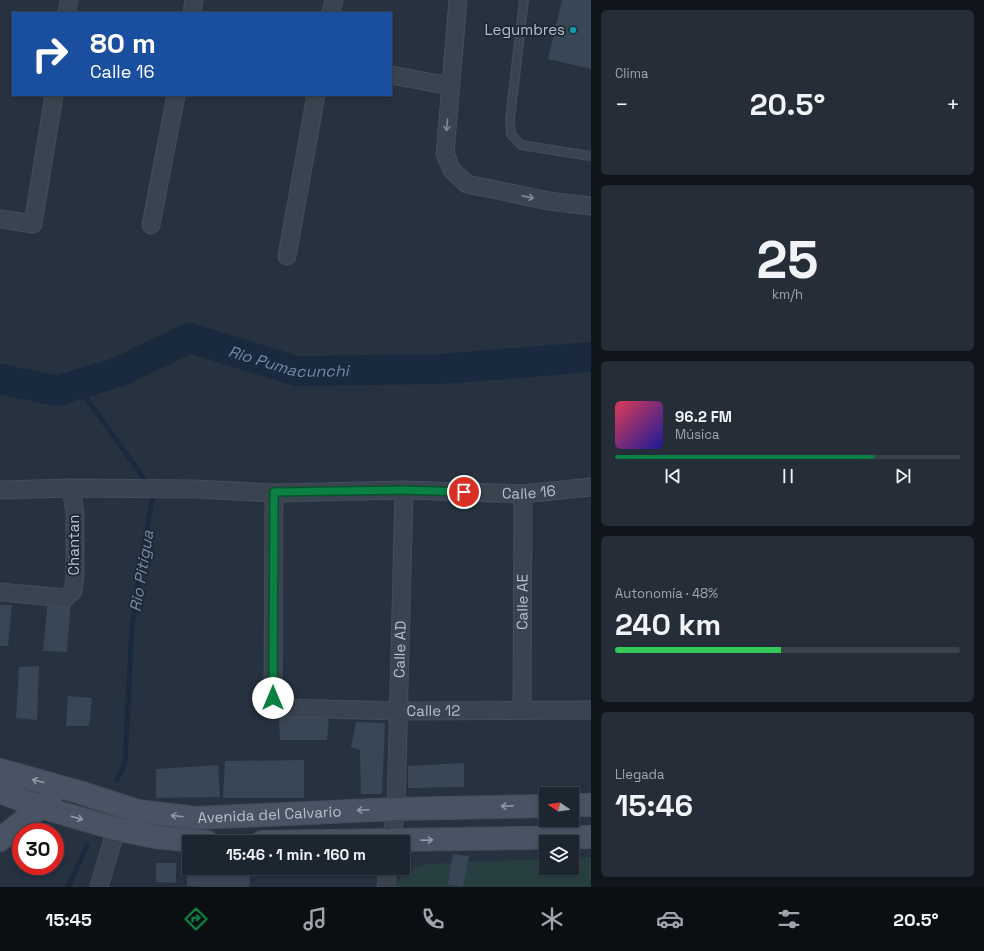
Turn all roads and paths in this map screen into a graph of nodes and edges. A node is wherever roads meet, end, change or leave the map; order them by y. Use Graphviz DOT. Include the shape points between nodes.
graph roads {
  1 [pos="69,0"];
  2 [pos="194,0"];
  3 [pos="334,0"];
  4 [pos="458,0"];
  5 [pos="524,0"];
  6 [pos="67,12"];
  7 [pos="192,12"];
  8 [pos="331,12"];
  9 [pos="392,75"];
  10 [pos="450,86"];
  11 [pos="54,96"];
  12 [pos="176,96"];
  13 [pos="316,96"];
  14 [pos="591,156"];
  15 [pos="591,206"];
  16 [pos="0,219"];
  17 [pos="152,225"];
  18 [pos="287,256"];
  19 [pos="591,487"];
  20 [pos="71,488"];
  21 [pos="0,490"];
  22 [pos="404,490"];
  23 [pos="274,492"];
  24 [pos="523,494"];
  25 [pos="0,592"];
  26 [pos="522,710"];
  27 [pos="591,710"];
  28 [pos="398,711"];
  29 [pos="0,770"];
  30 [pos="63,788"];
  31 [pos="0,792"];
  32 [pos="579,805"];
  33 [pos="591,805"];
  34 [pos="539,806"];
  35 [pos="41,807"];
  36 [pos="396,809"];
  37 [pos="116,829"];
  38 [pos="392,835"];
  39 [pos="591,837"];
  40 [pos="0,840"];
  41 [pos="182,840"];
  42 [pos="410,841"];
  43 [pos="387,875"];
  44 [pos="99,887"];
  45 [pos="386,887"];
  1 -- 6 [label="street"];
  2 -- 7 [label="street"];
  3 -- 8 [label="street"];
  4 -- 10 [label="street"];
  5 -- 14 [label="lane" via="510,119 511,134 521,145"];
  9 -- 10 [label="street"];
  10 -- 15 [label="street, one-way" via="445,154 452,170 467,184 549,201"];
  11 -- 16 [label="street" via="33,224"];
  12 -- 17 [label="street"];
  13 -- 18 [label="street"];
  19 -- 24 [label="street, Calle 16"];
  20 -- 21 [label="street, Calle 16"];
  20 -- 23 [label="street, Calle 16"];
  20 -- 25 [label="street, Chantan" via="75,513 73,591 65,598"];
  22 -- 23 [label="street, Calle 16"];
  22 -- 24 [label="street, Calle 16"];
  22 -- 28 [label="street, Calle AD"];
  23 -- 28 [label="street, Calle 12" via="273,698 277,705 287,708"];
  24 -- 26 [label="street, Calle AE"];
  26 -- 27 [label="street, Calle 12"];
  26 -- 28 [label="street, Calle 12"];
  28 -- 36 [label="street, Calle AD"];
  30 -- 29 [label="street, Avenida del Calvario, one-way"];
  30 -- 35 [label="street"];
  36 -- 30 [label="street, Avenida del Calvario, one-way" via="196,818 137,811"];
  31 -- 35 [label="street, Avenida del Calvario"];
  32 -- 33 [label="street"];
  34 -- 36 [label="street, Avenida del Calvario, one-way"];
  35 -- 37 [label="street, Avenida del Calvario, one-way"];
  35 -- 40 [label="street"];
  36 -- 38 [label="street, Calle AD"];
  37 -- 41 [label="street, Avenida del Calvario"];
  37 -- 44 [label="street"];
  42 -- 39 [label="street, Avenida del Calvario, one-way"];
  43 -- 45 [label="street"];
}
